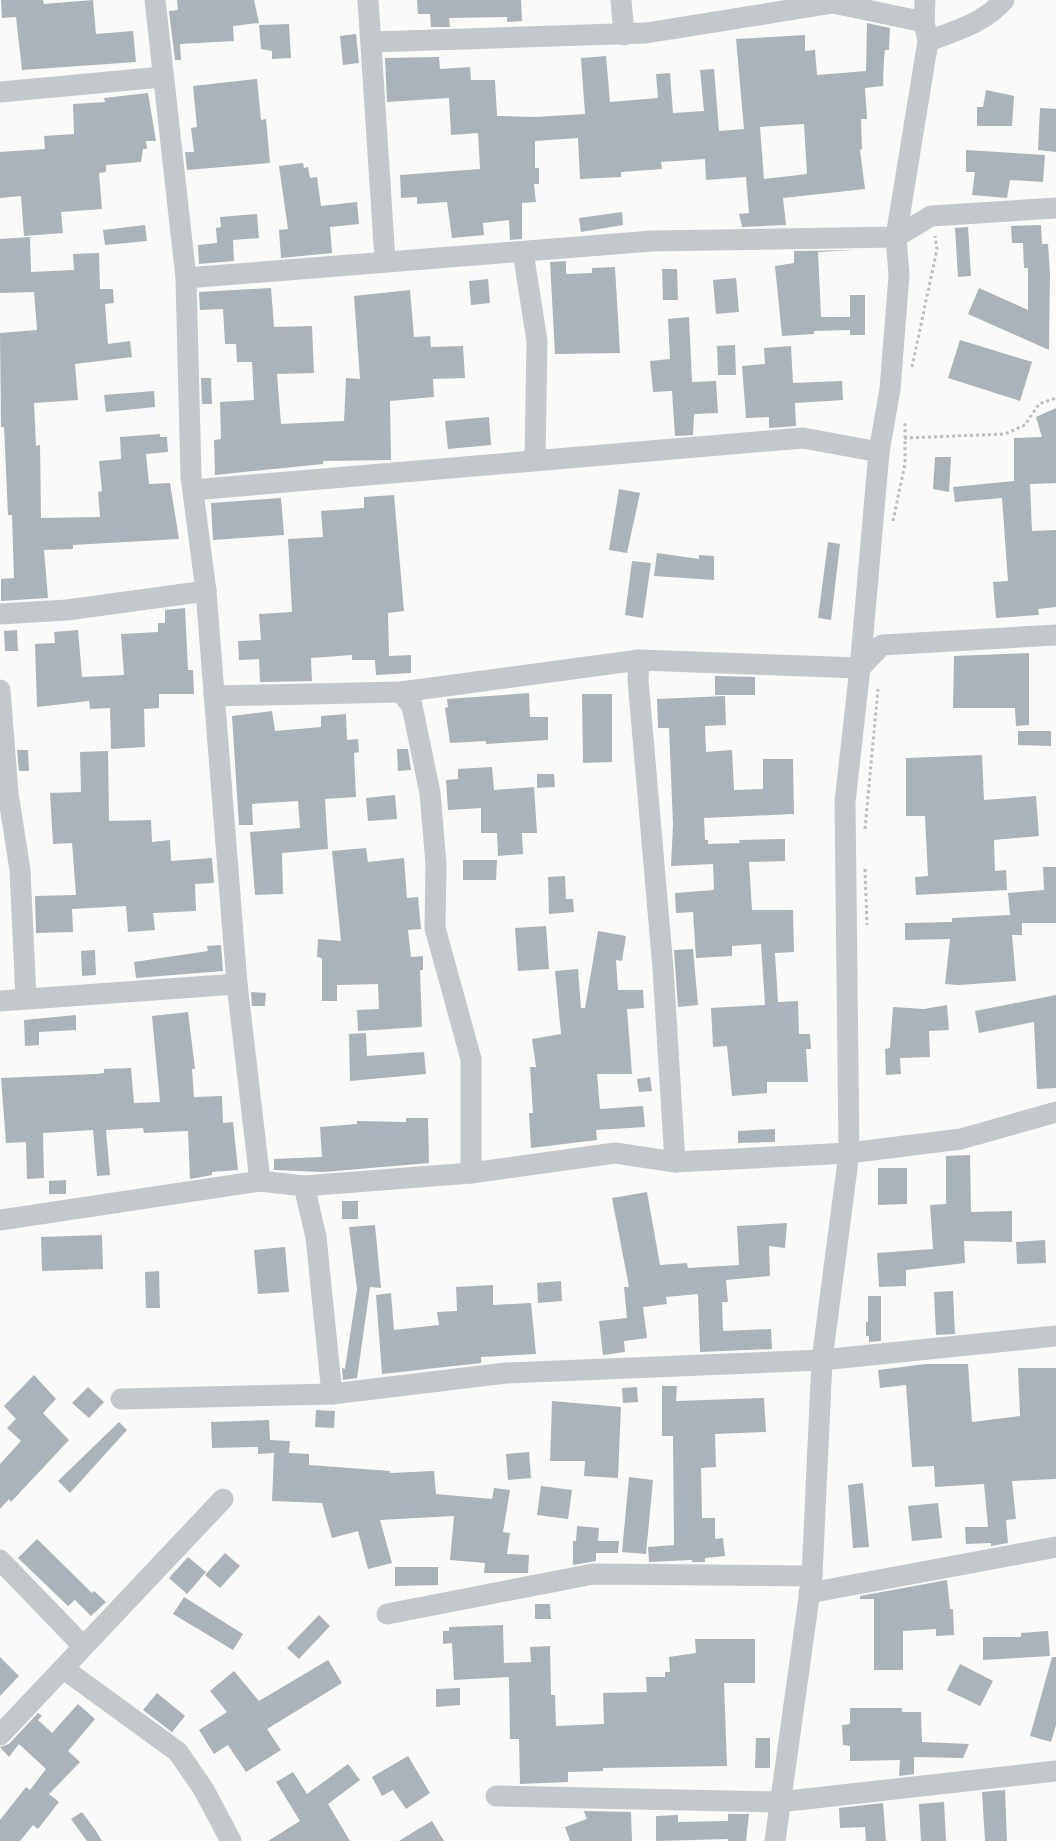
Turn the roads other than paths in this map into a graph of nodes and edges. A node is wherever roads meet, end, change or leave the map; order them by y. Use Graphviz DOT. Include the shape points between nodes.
graph roads {
  1 [pos="155,0"];
  2 [pos="368,0"];
  3 [pos="621,0"];
  4 [pos="925,0"];
  5 [pos="1004,0"];
  6 [pos="833,2"];
  7 [pos="926,32"];
  8 [pos="624,35"];
  9 [pos="372,42"];
  10 [pos="162,77"];
  11 [pos="0,92"];
  12 [pos="1056,208"];
  13 [pos="896,237"];
  14 [pos="523,252"];
  15 [pos="385,260"];
  16 [pos="186,278"];
  17 [pos="879,452"];
  18 [pos="535,459"];
  19 [pos="193,490"];
  20 [pos="206,591"];
  21 [pos="0,614"];
  22 [pos="1056,635"];
  23 [pos="639,660"];
  24 [pos="860,668"];
  25 [pos="0,690"];
  26 [pos="401,692"];
  27 [pos="214,696"];
  28 [pos="4,793"];
  29 [pos="237,984"];
  30 [pos="26,998"];
  31 [pos="0,1001"];
  32 [pos="1056,1112"];
  33 [pos="849,1153"];
  34 [pos="675,1162"];
  35 [pos="471,1173"];
  36 [pos="260,1181"];
  37 [pos="304,1186"];
  38 [pos="0,1220"];
  39 [pos="1056,1336"];
  40 [pos="822,1360"];
  41 [pos="332,1394"];
  42 [pos="121,1399"];
  43 [pos="223,1499"];
  44 [pos="1056,1547"];
  45 [pos="0,1560"];
  46 [pos="810,1584"];
  47 [pos="387,1614"];
  48 [pos="84,1646"];
  49 [pos="64,1669"];
  50 [pos="0,1735"];
  51 [pos="1056,1771"];
  52 [pos="496,1796"];
  53 [pos="779,1802"];
  54 [pos="231,1841"];
  55 [pos="775,1841"];
  1 -- 10 [label="street"];
  2 -- 9 [label="street"];
  3 -- 8 [label="street"];
  4 -- 7 [label="street"];
  5 -- 7 [label="street" via="974,24"];
  6 -- 7 [label="street"];
  6 -- 8 [label="street"];
  7 -- 13 [label="street"];
  8 -- 9 [label="street"];
  9 -- 15 [label="street"];
  10 -- 11 [label="street"];
  10 -- 16 [label="street"];
  12 -- 13 [label="street" via="931,216"];
  13 -- 14 [label="street" via="652,241"];
  13 -- 17 [label="street" via="896,324"];
  14 -- 15 [label="street"];
  14 -- 18 [label="street" via="537,341"];
  15 -- 16 [label="street"];
  16 -- 19 [label="street"];
  17 -- 18 [label="street" via="804,438"];
  17 -- 24 [label="street"];
  18 -- 19 [label="street" via="437,471"];
  19 -- 20 [label="street"];
  20 -- 21 [label="street" via="67,610"];
  20 -- 27 [label="street"];
  22 -- 24 [label="street" via="882,645"];
  23 -- 24 [label="street"];
  23 -- 26 [label="street"];
  23 -- 34 [label="street"];
  24 -- 33 [label="street" via="845,802"];
  25 -- 28 [label="street"];
  26 -- 27 [label="street"];
  26 -- 35 [label="street" via="412,706 430,793 436,864 435,928 471,1059"];
  27 -- 29 [label="street"];
  28 -- 30 [label="street" via="20,870"];
  29 -- 30 [label="street"];
  29 -- 36 [label="street"];
  30 -- 31 [label="street"];
  32 -- 33 [label="street" via="961,1139"];
  33 -- 34 [label="street"];
  33 -- 40 [label="street"];
  34 -- 35 [label="street" via="615,1152"];
  35 -- 37 [label="street"];
  36 -- 37 [label="street"];
  36 -- 38 [label="street"];
  37 -- 41 [label="street" via="316,1237"];
  39 -- 40 [label="street"];
  40 -- 41 [label="street" via="506,1373"];
  40 -- 46 [label="street"];
  41 -- 42 [label="street"];
  43 -- 48 [label="street"];
  44 -- 46 [label="street"];
  45 -- 48 [label="street"];
  46 -- 47 [label="street" via="593,1574"];
  46 -- 53 [label="street"];
  48 -- 49 [label="street"];
  49 -- 50 [label="street"];
  49 -- 54 [label="street" via="178,1752"];
  51 -- 53 [label="street"];
  52 -- 53 [label="street"];
  53 -- 55 [label="street"];
}
